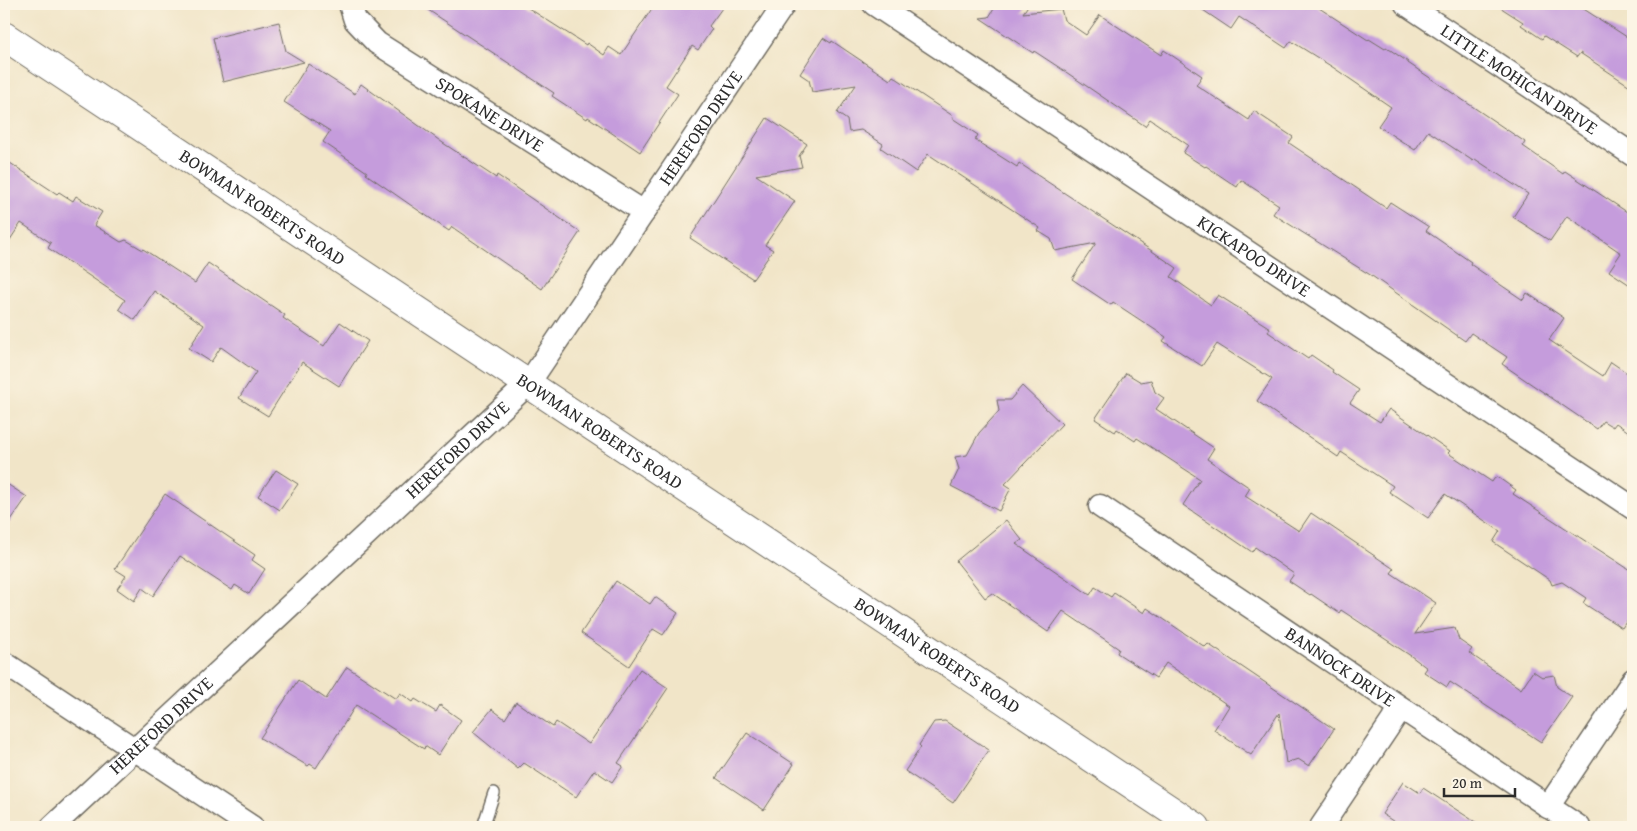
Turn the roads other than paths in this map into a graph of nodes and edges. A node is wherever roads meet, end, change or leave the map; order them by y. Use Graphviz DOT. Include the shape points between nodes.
graph roads {
  1 [pos="350,4"];
  2 [pos="784,4"];
  3 [pos="874,4"];
  4 [pos="1406,4"];
  5 [pos="4,36"];
  6 [pos="1633,155"];
  7 [pos="644,212"];
  8 [pos="528,384"];
  9 [pos="1100,506"];
  10 [pos="1633,508"];
  11 [pos="4,663"];
  12 [pos="1633,680"];
  13 [pos="1401,708"];
  14 [pos="135,750"];
  15 [pos="494,793"];
  16 [pos="1548,807"];
  17 [pos="52,827"];
  18 [pos="252,827"];
  19 [pos="483,827"];
  20 [pos="1196,827"];
  21 [pos="1321,827"];
  22 [pos="1579,827"];
  1 -- 7 [label="street, SPOKANE DRIVE" via="355,20 377,43"];
  2 -- 7 [label="street, HEREFORD DRIVE"];
  3 -- 10 [label="street, KICKAPOO DRIVE"];
  4 -- 6 [label="street, LITTLE MOHICAN DRIVE"];
  5 -- 8 [label="street, BOWMAN ROBERTS ROAD"];
  7 -- 8 [label="street, HEREFORD DRIVE"];
  8 -- 14 [label="street, HEREFORD DRIVE"];
  8 -- 20 [label="street, BOWMAN ROBERTS ROAD"];
  9 -- 13 [label="street, BANNOCK DRIVE"];
  11 -- 14 [label="street"];
  12 -- 16 [label="street"];
  13 -- 16 [label="street, BANNOCK DRIVE"];
  13 -- 21 [label="street"];
  14 -- 17 [label="street, HEREFORD DRIVE"];
  14 -- 18 [label="street"];
  15 -- 19 [label="lane"];
  16 -- 22 [label="street, BANNOCK DRIVE"];
}
